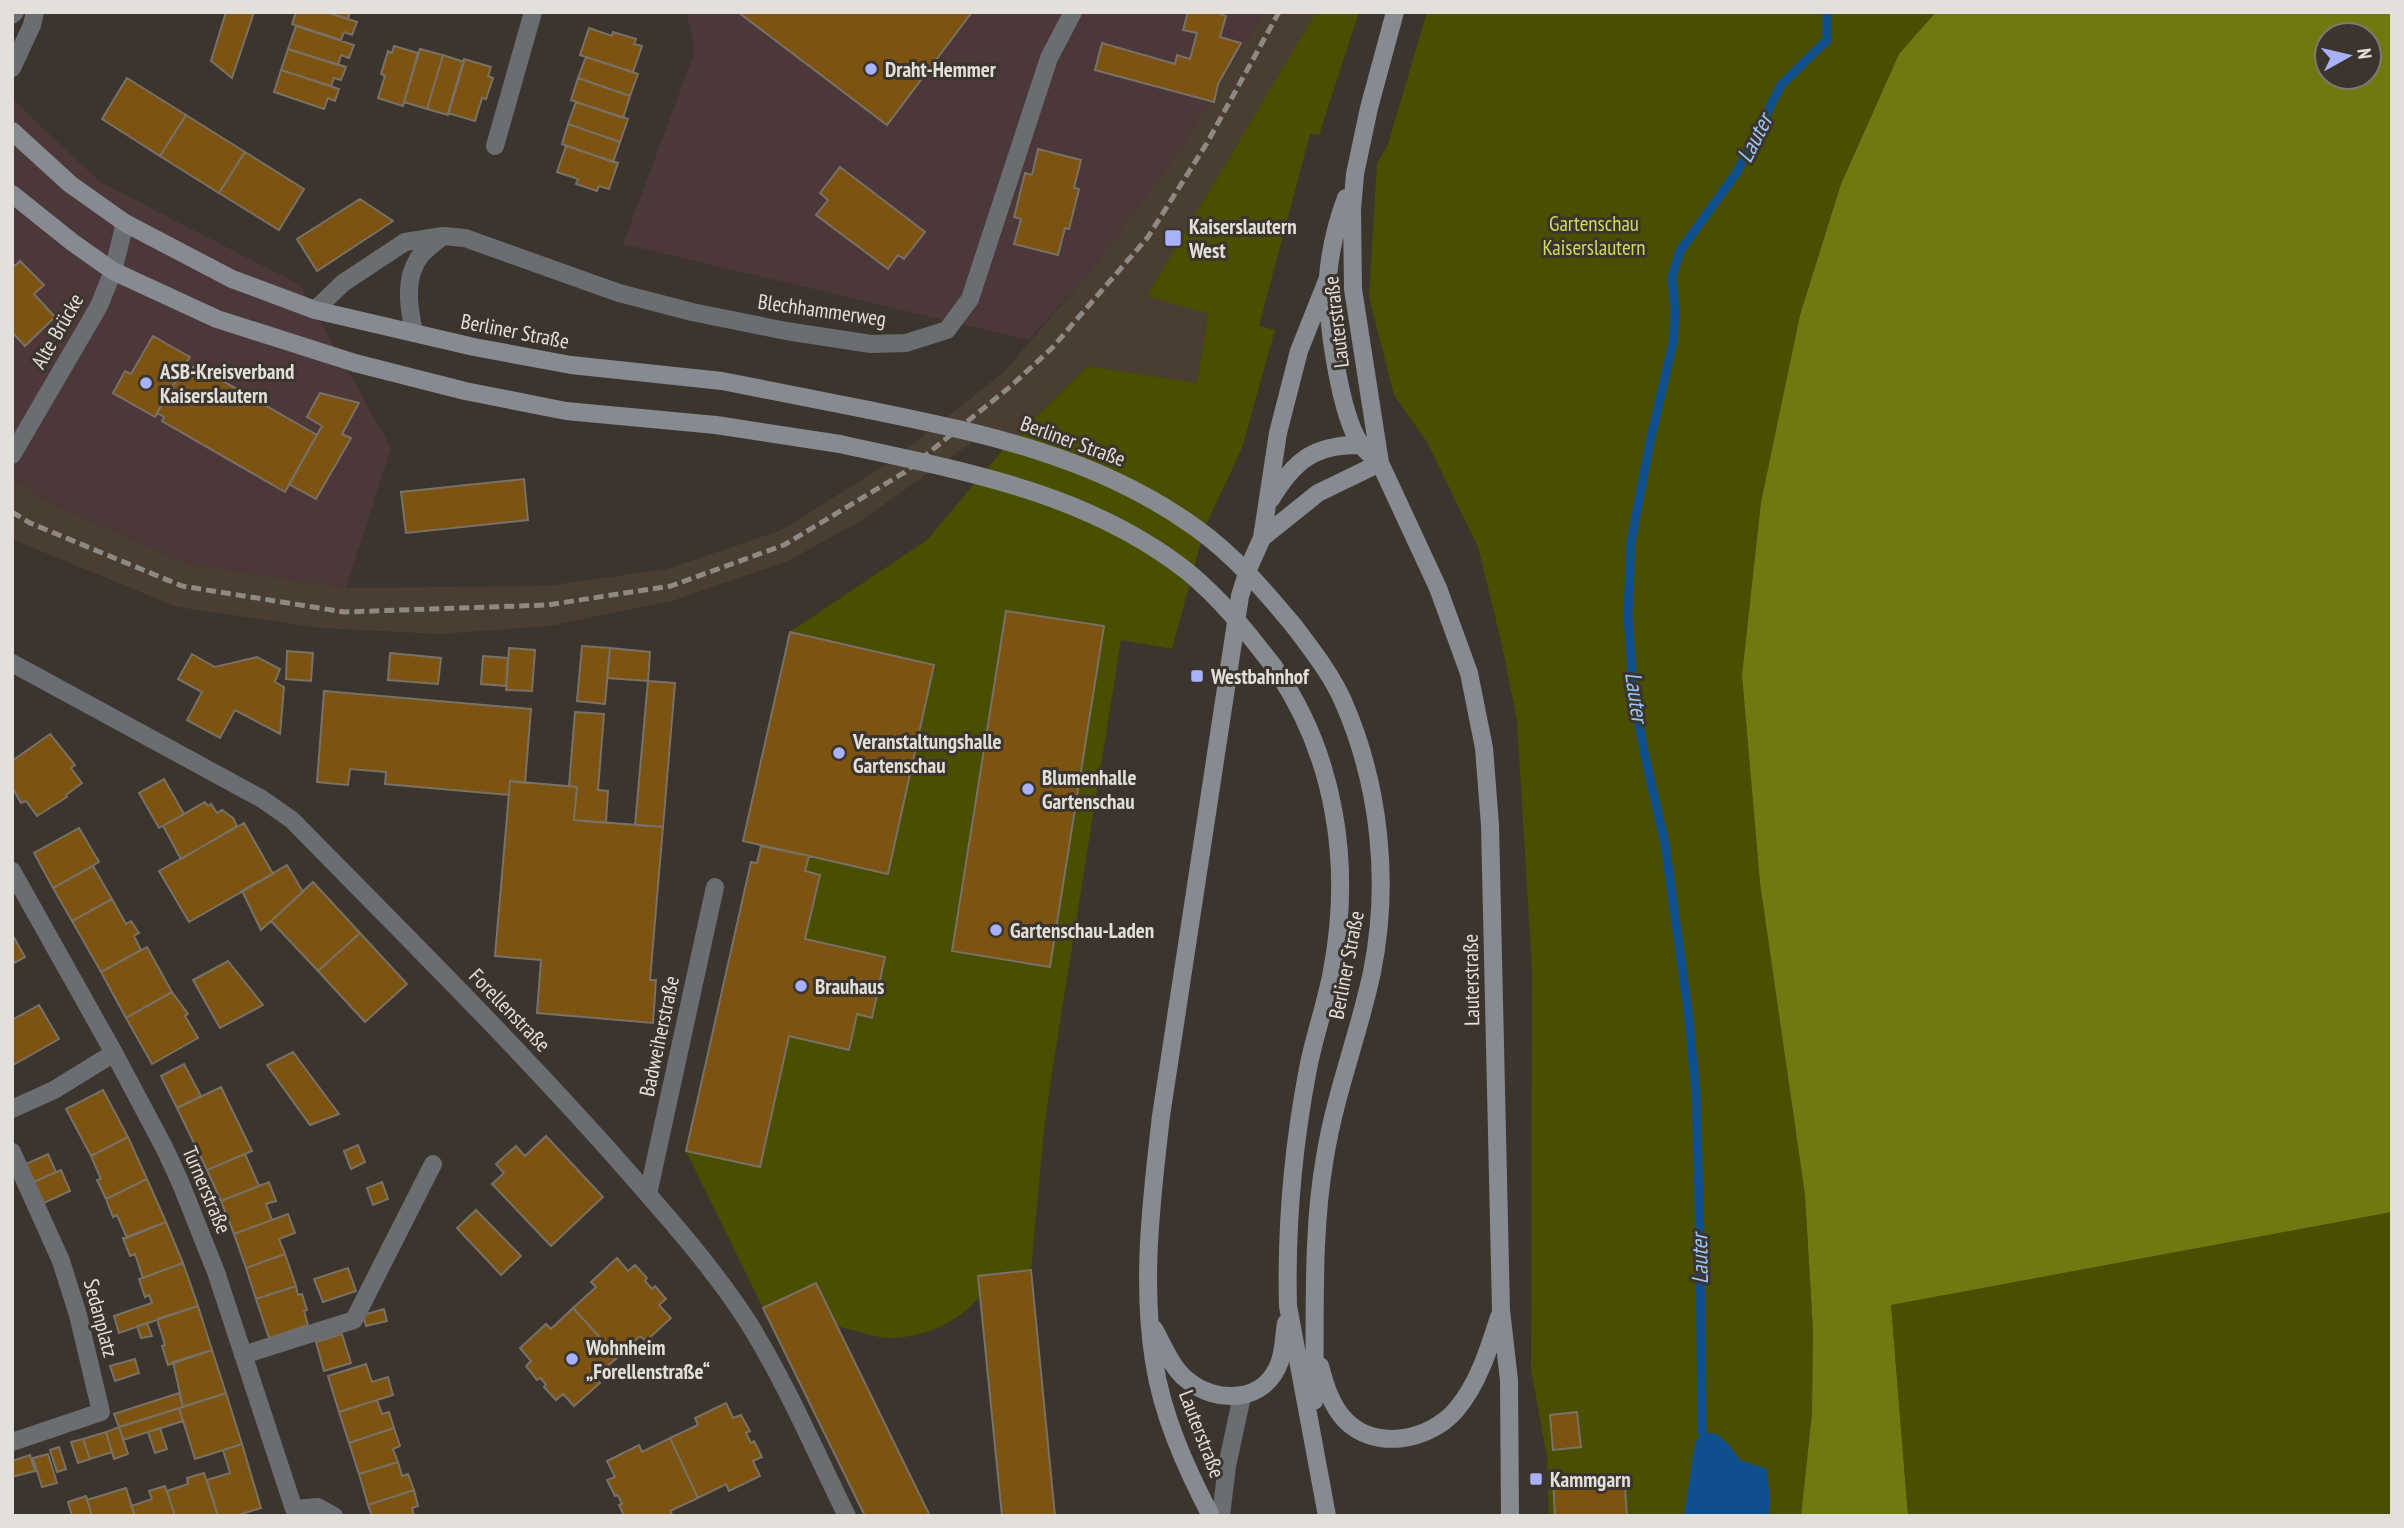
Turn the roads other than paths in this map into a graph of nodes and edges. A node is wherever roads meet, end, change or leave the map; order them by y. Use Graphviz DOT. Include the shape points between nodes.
graph roads {
  1 [pos="35,12"];
  2 [pos="533,12"];
  3 [pos="1073,12"];
  4 [pos="1395,12"];
  5 [pos="12,68"];
  6 [pos="12,131"];
  7 [pos="495,146"];
  8 [pos="1355,174"];
  9 [pos="12,194"];
  10 [pos="125,223"];
  11 [pos="443,236"];
  12 [pos="113,271"];
  13 [pos="1328,278"];
  14 [pos="315,310"];
  15 [pos="414,333"];
  16 [pos="1361,445"];
  17 [pos="17,448"];
  18 [pos="1380,463"];
  19 [pos="1267,505"];
  20 [pos="1262,538"];
  21 [pos="12,663"];
  22 [pos="12,871"];
  23 [pos="715,887"];
  24 [pos="114,1053"];
  25 [pos="12,1109"];
  26 [pos="12,1152"];
  27 [pos="433,1164"];
  28 [pos="648,1194"];
  29 [pos="1288,1306"];
  30 [pos="1501,1310"];
  31 [pos="1150,1323"];
  32 [pos="1315,1347"];
  33 [pos="243,1355"];
  34 [pos="1242,1396"];
  35 [pos="1313,1435"];
  36 [pos="12,1442"];
  37 [pos="285,1512"];
  38 [pos="334,1516"];
  39 [pos="847,1516"];
  40 [pos="1211,1516"];
  41 [pos="1220,1516"];
  42 [pos="1327,1516"];
  43 [pos="1510,1516"];
  1 -- 5 [label="street"];
  2 -- 7 [label="street"];
  3 -- 11 [label="street, Blechhammerweg" via="1049,58 970,299 947,330 906,343 871,344 786,331 619,293 465,238"];
  4 -- 8 [label="main road, Lauterstraße"];
  6 -- 10 [label="main road, Berliner Straße" via="70,184"];
  8 -- 13 [label="main road, Lauterstraße"];
  8 -- 18 [label="main road, Lauterstraße" via="1353,289"];
  9 -- 12 [label="main road, Berliner Straße"];
  10 -- 12 [label="street, Alte Brücke"];
  10 -- 14 [label="main road, Berliner Straße" via="232,279"];
  11 -- 14 [label="street, Blechhammerweg" via="405,242 343,283"];
  11 -- 15 [label="street" via="420,257 409,282"];
  12 -- 17 [label="street, Alte Brücke" via="92,320"];
  12 -- 29 [label="main road, Berliner Straße, bridge" via="217,318 355,363 464,391 566,411 716,425 840,444 1030,490 1128,531 1212,594 1294,695 1315,742 1333,806 1341,874 1332,972 1299,1121"];
  13 -- 16 [label="main road, Lauterstraße" via="1335,359"];
  13 -- 19 [label="main road" via="1299,351 1278,433"];
  14 -- 15 [label="main road, Berliner Straße"];
  15 -- 32 [label="main road, Berliner Straße, bridge" via="571,365 722,381 1026,446 1069,460 1153,499 1208,538 1253,579 1329,675 1353,726 1374,806 1381,881 1372,972 1324,1161 1317,1232"];
  16 -- 18 [label="main road, Lauterstraße"];
  16 -- 19 [label="main road, Lauterstraße" via="1323,450 1301,460"];
  18 -- 20 [label="main road, Lauterstraße" via="1318,493"];
  18 -- 30 [label="main road, Lauterstraße" via="1459,642 1484,748 1490,825"];
  19 -- 20 [label="main road, Lauterstraße"];
  20 -- 31 [label="main road, Lauterstraße" via="1236,616 1163,1102 1149,1252"];
  21 -- 28 [label="street, Forellenstraße" via="262,799 292,820 537,1069"];
  22 -- 24 [label="street, Turnerstraße"];
  23 -- 28 [label="street, Badweiherstraße"];
  24 -- 25 [label="street" via="54,1090"];
  24 -- 33 [label="street, Turnerstraße" via="181,1184"];
  26 -- 36 [label="street, Sedanplatz" via="61,1261 101,1412"];
  27 -- 33 [label="street" via="354,1320"];
  28 -- 39 [label="street, Forellenstraße" via="747,1321"];
  29 -- 34 [label="main road" via="1280,1362 1272,1378"];
  29 -- 35 [label="main road, Berliner Straße"];
  30 -- 32 [label="main road" via="1466,1396 1439,1424 1408,1437 1366,1434 1346,1421 1330,1397"];
  30 -- 43 [label="main road, Lauterstraße" via="1508,1380"];
  31 -- 34 [label="main road" via="1184,1378 1206,1393"];
  31 -- 40 [label="main road, Lauterstraße" via="1166,1411"];
  32 -- 35 [label="main road, Berliner Straße"];
  33 -- 37 [label="street, Turnerstraße"];
  34 -- 41 [label="street"];
  35 -- 42 [label="main road, Berliner Straße"];
  37 -- 38 [label="street, Turnerstraße" via="318,1507"];
}
